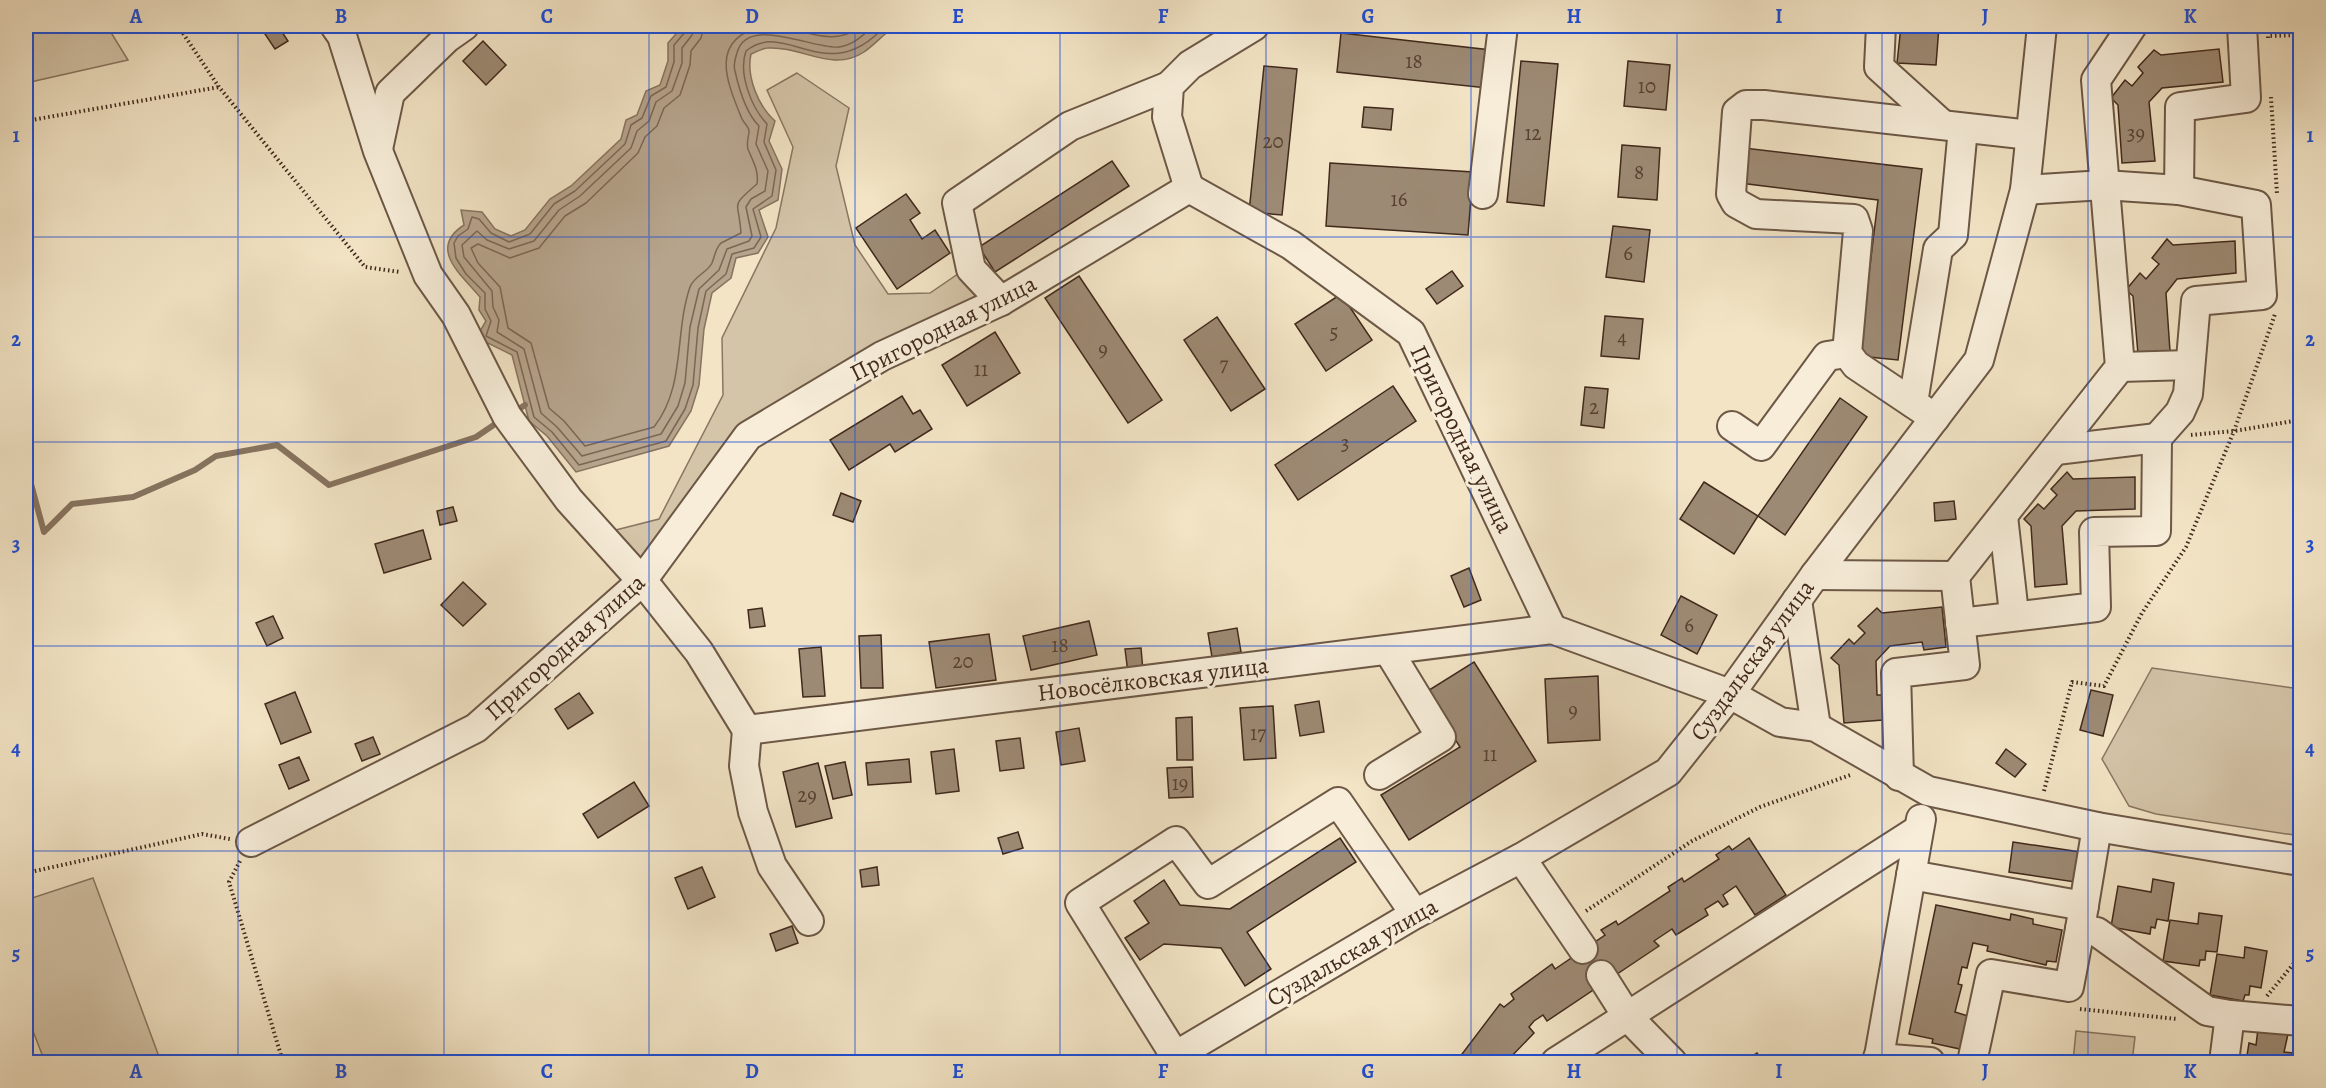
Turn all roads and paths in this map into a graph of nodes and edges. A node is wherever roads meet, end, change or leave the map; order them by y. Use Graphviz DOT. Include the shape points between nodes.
graph roads {
  1 [pos="178,26"];
  2 [pos="335,26"];
  3 [pos="464,26"];
  4 [pos="1254,26"];
  5 [pos="1503,26"];
  6 [pos="1881,26"];
  7 [pos="2042,26"];
  8 [pos="2132,26"];
  9 [pos="2242,26"];
  10 [pos="1169,86"];
  11 [pos="219,87"];
  12 [pos="26,121"];
  13 [pos="1953,126"];
  14 [pos="2030,135"];
  15 [pos="378,151"];
  16 [pos="2104,185"];
  17 [pos="1189,188"];
  18 [pos="2025,190"];
  19 [pos="2179,190"];
  20 [pos="1483,195"];
  21 [pos="428,275"];
  22 [pos="1002,301"];
  23 [pos="1847,353"];
  24 [pos="2190,364"];
  25 [pos="2120,367"];
  26 [pos="1924,410"];
  27 [pos="2301,420"];
  28 [pos="1732,426"];
  29 [pos="2234,431"];
  30 [pos="2157,438"];
  31 [pos="2056,450"];
  32 [pos="2003,516"];
  33 [pos="1815,575"];
  34 [pos="1955,576"];
  35 [pos="641,582"];
  36 [pos="1797,600"];
  37 [pos="2014,614"];
  38 [pos="1960,623"];
  39 [pos="1552,629"];
  40 [pos="1388,650"];
  41 [pos="1730,694"];
  42 [pos="1816,727"];
  43 [pos="747,730"];
  44 [pos="1889,770"];
  45 [pos="1379,775"];
  46 [pos="1928,791"];
  47 [pos="2042,803"];
  48 [pos="2097,827"];
  49 [pos="1918,830"];
  50 [pos="251,842"];
  51 [pos="1521,858"];
  52 [pos="2301,861"];
  53 [pos="26,873"];
  54 [pos="1911,875"];
  55 [pos="1415,914"];
  56 [pos="2082,918"];
  57 [pos="809,921"];
  58 [pos="1566,924"];
  59 [pos="1583,949"];
  60 [pos="2301,956"];
  61 [pos="1601,975"];
  62 [pos="2071,1008"];
  63 [pos="1627,1016"];
  64 [pos="2239,1016"];
  65 [pos="2182,1019"];
  66 [pos="2301,1021"];
  67 [pos="1177,1059"];
  68 [pos="1878,1060"];
  69 [pos="283,1062"];
  70 [pos="1556,1062"];
  71 [pos="1672,1062"];
  72 [pos="1930,1062"];
  73 [pos="1972,1062"];
  74 [pos="2224,1062"];
  1 -- 11 [label="path"];
  2 -- 15 [label="street" via="342,36"];
  3 -- 15 [label="street" via="390,93"];
  4 -- 10 [label="street" via="1190,65"];
  5 -- 20 [label="street"];
  6 -- 13 [label="street" via="1879,67"];
  7 -- 14 [label="street, Суздальская улица"];
  8 -- 16 [label="street" via="2096,80"];
  9 -- 19 [label="street" via="2246,98 2180,107"];
  10 -- 17 [label="street" via="1167,117"];
  10 -- 22 [label="street" via="1070,126 957,203 971,269"];
  11 -- 12 [label="path"];
  11 -- 21 [label="path" via="365,267"];
  13 -- 14 [label="street"];
  13 -- 23 [label="street" via="1764,105 1746,105 1737,112 1731,194 1736,202 1756,214 1854,219 1857,224"];
  13 -- 26 [label="street" via="1953,235 1938,249"];
  14 -- 18 [label="street, Суздальская улица"];
  15 -- 21 [label="street"];
  16 -- 18 [label="street"];
  16 -- 19 [label="street"];
  16 -- 25 [label="street"];
  17 -- 22 [label="street, Пригородная улица"];
  17 -- 39 [label="street, Пригородная улица" via="1291,245 1411,333"];
  18 -- 26 [label="street, Суздальская улица" via="1979,360"];
  19 -- 24 [label="street" via="2256,205 2262,295 2196,301"];
  21 -- 35 [label="street" via="456,315 507,416 569,500"];
  22 -- 35 [label="street, Пригородная улица" via="882,356 748,436"];
  23 -- 26 [label="street" via="1856,365"];
  23 -- 28 [label="street" via="1827,356 1761,446"];
  24 -- 25 [label="street"];
  24 -- 30 [label="street" via="2188,394 2180,412"];
  25 -- 31 [label="street"];
  26 -- 33 [label="street, Суздальская улица"];
  27 -- 29 [label="path"];
  29 -- 30 [label="path"];
  29 -- 47 [label="path" via="2186,548 2142,613 2104,686 2072,682"];
  30 -- 31 [label="street"];
  30 -- 37 [label="street" via="2156,531 2094,532 2096,607"];
  31 -- 32 [label="street"];
  32 -- 34 [label="street"];
  32 -- 37 [label="street"];
  33 -- 34 [label="street"];
  33 -- 36 [label="street, Суздальская улица"];
  34 -- 38 [label="street"];
  35 -- 43 [label="street" via="699,652"];
  35 -- 50 [label="street, Пригородная улица" via="476,728"];
  36 -- 41 [label="street, Суздальская улица"];
  36 -- 42 [label="street"];
  37 -- 38 [label="street"];
  38 -- 44 [label="street" via="1965,665 1896,673"];
  39 -- 40 [label="street, Новосёлковская улица"];
  39 -- 41 [label="street, Новосёлковская улица"];
  40 -- 43 [label="street, Новосёлковская улица"];
  40 -- 45 [label="street" via="1440,737"];
  41 -- 42 [label="street, Новосёлковская улица" via="1780,722"];
  41 -- 51 [label="street, Суздальская улица" via="1668,772"];
  42 -- 44 [label="street"];
  43 -- 57 [label="street" via="744,766 753,812 772,866"];
  44 -- 46 [label="street"];
  44 -- 58 [label="path" via="1760,807 1692,841"];
  46 -- 48 [label="street"];
  46 -- 49 [label="street"];
  48 -- 52 [label="street"];
  48 -- 56 [label="street"];
  49 -- 54 [label="street"];
  49 -- 63 [label="street"];
  50 -- 53 [label="path" via="202,834"];
  50 -- 69 [label="path" via="229,882"];
  51 -- 55 [label="street, Суздальская улица"];
  51 -- 58 [label="street"];
  54 -- 56 [label="street"];
  54 -- 68 [label="street"];
  55 -- 67 [label="street, Суздальская улица"];
  55 -- 67 [label="street" via="1338,802 1208,884 1176,841 1080,903"];
  56 -- 64 [label="street" via="2207,1011"];
  56 -- 73 [label="street" via="2069,987 1991,974"];
  58 -- 59 [label="street"];
  60 -- 64 [label="path"];
  61 -- 63 [label="street"];
  62 -- 65 [label="path"];
  63 -- 70 [label="street"];
  63 -- 71 [label="street"];
  64 -- 66 [label="street"];
  64 -- 74 [label="street"];
  68 -- 72 [label="street"];
}
